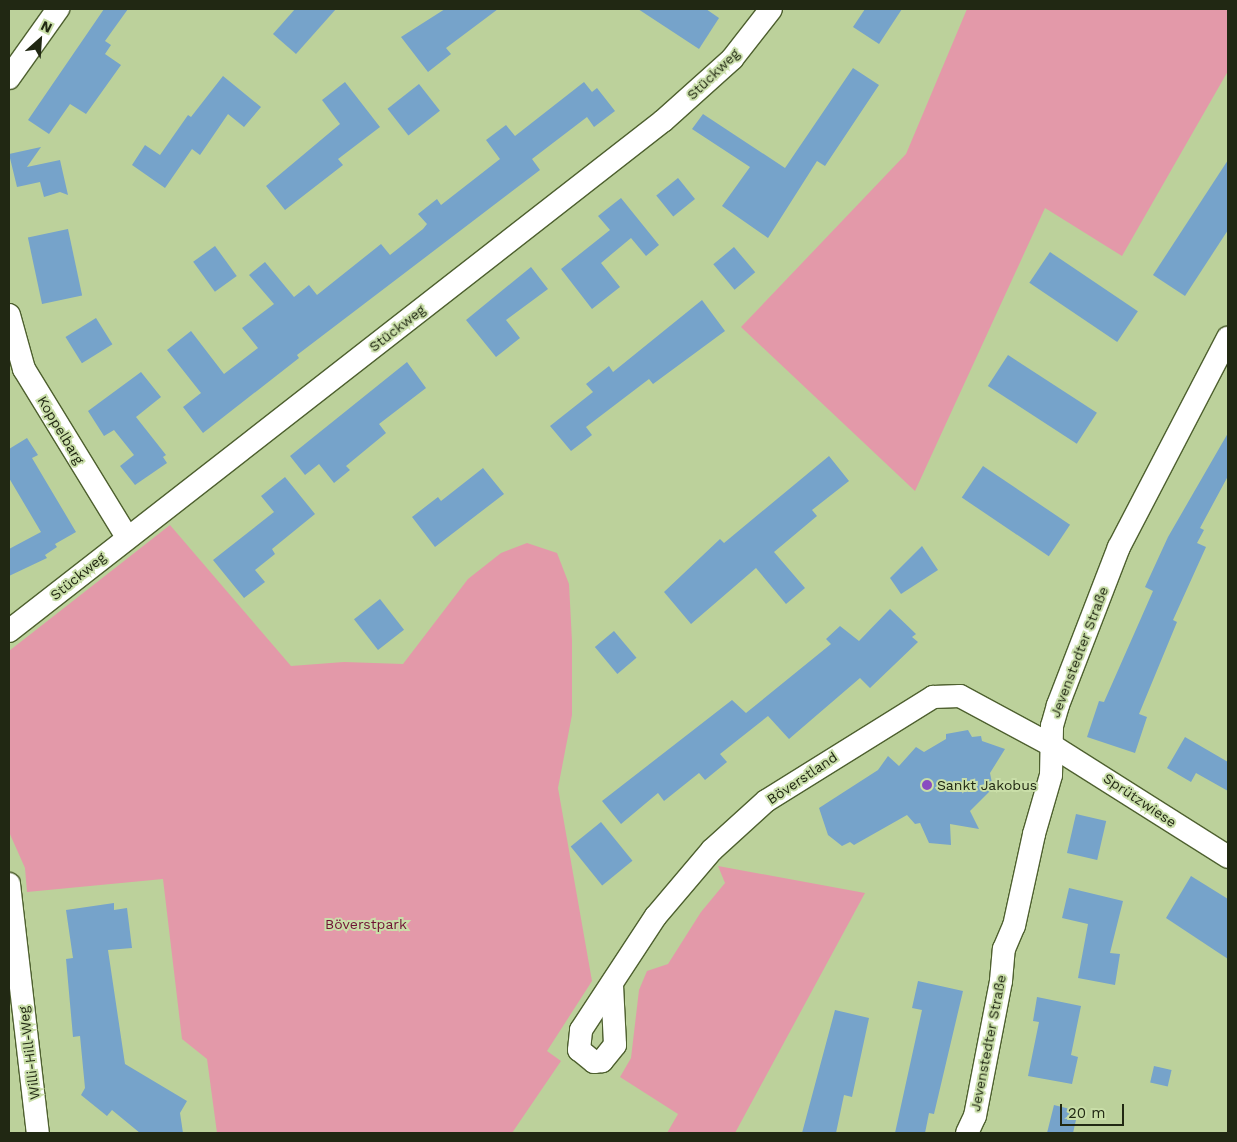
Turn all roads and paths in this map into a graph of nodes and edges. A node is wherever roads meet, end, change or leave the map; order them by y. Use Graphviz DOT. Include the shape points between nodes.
graph roads {
  1 [pos="58,9"];
  2 [pos="772,9"];
  3 [pos="9,78"];
  4 [pos="9,316"];
  5 [pos="1228,338"];
  6 [pos="127,537"];
  7 [pos="9,631"];
  8 [pos="1051,745"];
  9 [pos="1228,857"];
  10 [pos="9,884"];
  11 [pos="612,985"];
  12 [pos="38,1133"];
  13 [pos="967,1133"];
  1 -- 3 [label="street"];
  2 -- 6 [label="street, Stückweg" via="732,59 663,121"];
  4 -- 6 [label="street, Koppelbarg" via="24,369"];
  5 -- 8 [label="street, Jevenstedter Straße" via="1119,546 1058,705"];
  6 -- 7 [label="street, Stückweg"];
  8 -- 9 [label="street, Sprützwiese"];
  8 -- 11 [label="street, Böverstland" via="960,696 946,694 921,702 742,820 683,881"];
  8 -- 13 [label="street, Jevenstedter Straße" via="1051,775 1014,926 1004,949 1001,981 975,1116"];
  10 -- 12 [label="street, Willi-Hill-Weg"];
}
